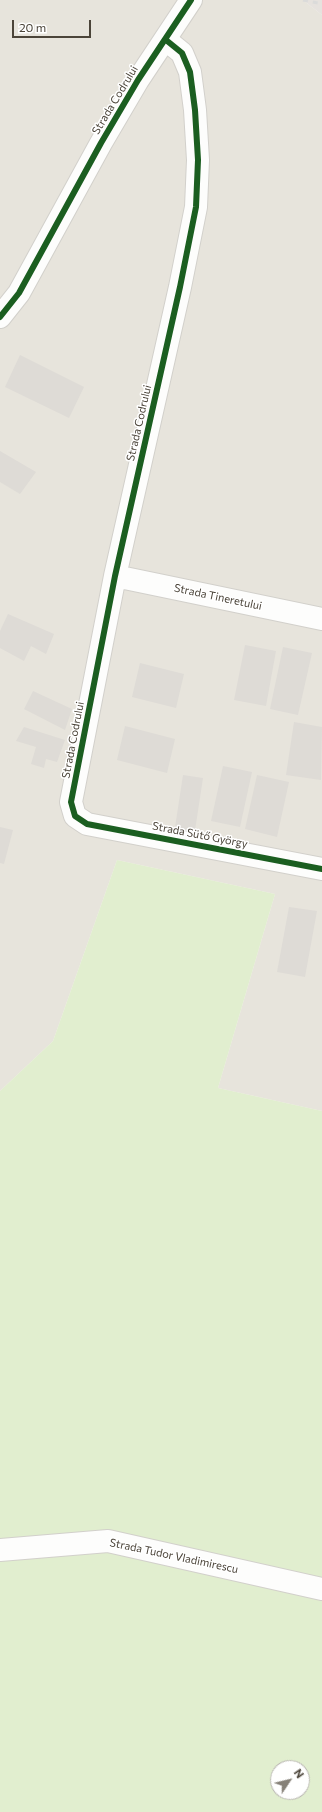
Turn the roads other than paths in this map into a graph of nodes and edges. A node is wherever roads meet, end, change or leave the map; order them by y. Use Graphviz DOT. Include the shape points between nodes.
graph roads {
  1 [pos="192,0"];
  2 [pos="166,40"];
  3 [pos="0,317"];
  4 [pos="115,576"];
  5 [pos="322,619"];
  6 [pos="75,816"];
  7 [pos="322,869"];
  8 [pos="0,1550"];
  9 [pos="322,1590"];
  1 -- 2 [label="street, Strada Codrului"];
  2 -- 3 [label="street, Strada Codrului" via="138,80 101,143 19,293"];
  2 -- 4 [label="street, Strada Codrului" via="182,54 190,72 198,160 196,207"];
  4 -- 5 [label="street, Strada Tineretului"];
  4 -- 6 [label="street, Strada Codrului" via="71,802"];
  6 -- 7 [label="street, Strada Sütő György" via="87,824"];
  8 -- 9 [label="street, Strada Tudor Vladimirescu" via="108,1541"];
}
